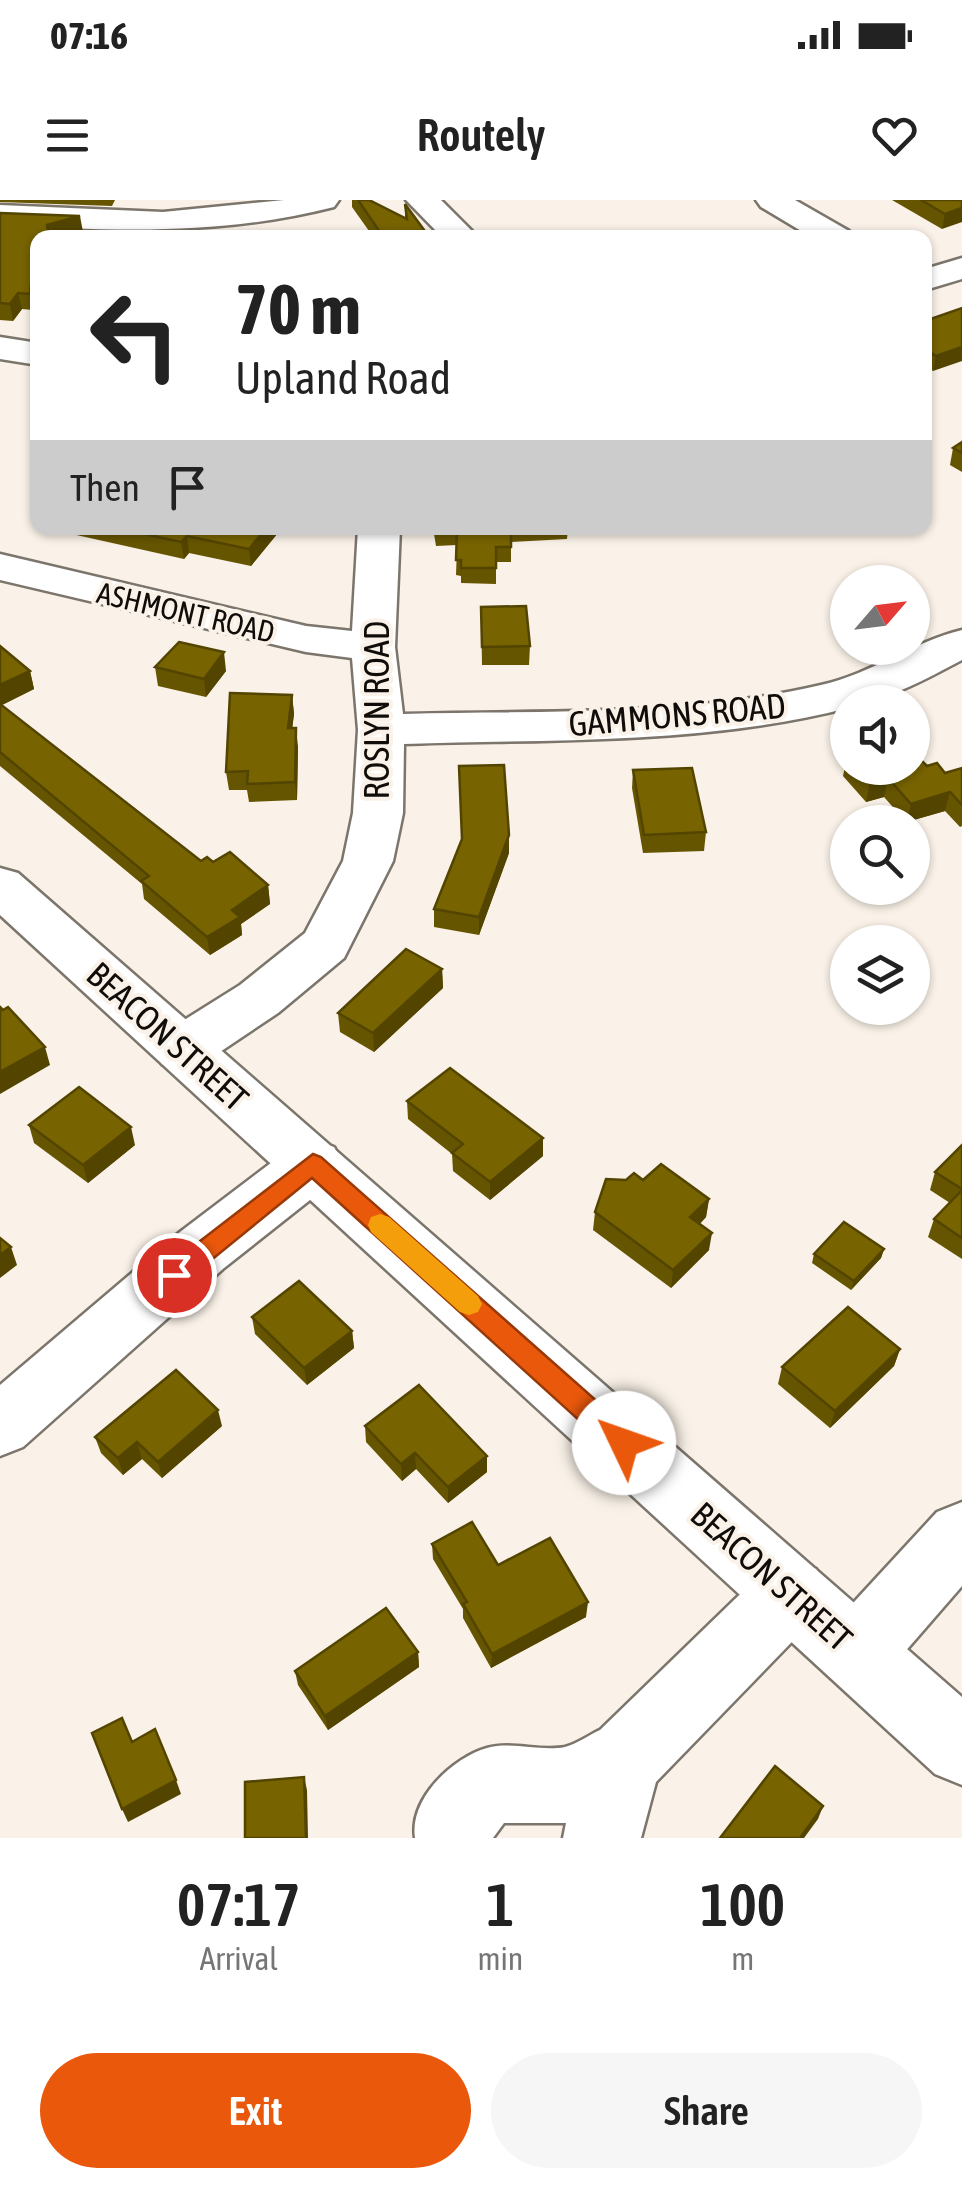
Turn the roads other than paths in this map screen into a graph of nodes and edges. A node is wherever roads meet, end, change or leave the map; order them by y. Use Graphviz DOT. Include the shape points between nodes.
graph roads {
  1 [pos="324,200"];
  2 [pos="422,200"];
  3 [pos="772,200"];
  4 [pos="0,216"];
  5 [pos="454,230"];
  6 [pos="823,230"];
  7 [pos="962,268"];
  8 [pos="932,278"];
  9 [pos="0,348"];
  10 [pos="30,353"];
  11 [pos="379,535"];
  12 [pos="0,567"];
  13 [pos="962,643"];
  14 [pos="373,647"];
  15 [pos="381,730"];
  16 [pos="0,886"];
  17 [pos="182,1049"];
  18 [pos="313,1164"];
  19 [pos="0,1426"];
  20 [pos="962,1535"];
  21 [pos="790,1593"];
  22 [pos="857,1652"];
  23 [pos="962,1746"];
  24 [pos="627,1757"];
  25 [pos="454,1838"];
  26 [pos="602,1838"];
  1 -- 4 [label="street" via="205,222"];
  2 -- 5 [label="street"];
  3 -- 6 [label="street"];
  7 -- 8 [label="street"];
  9 -- 10 [label="street"];
  11 -- 14 [label="street, ROSLYN ROAD"];
  12 -- 14 [label="street, ASHMONT ROAD" via="306,639"];
  13 -- 15 [label="street, GAMMONS ROAD" via="878,682 767,711 693,720"];
  14 -- 15 [label="street, ROSLYN ROAD"];
  15 -- 17 [label="street, ROSLYN ROAD" via="378,813 368,861 325,945"];
  16 -- 17 [label="street, BEACON STREET"];
  17 -- 18 [label="street, BEACON STREET"];
  18 -- 19 [label="street" via="202,1250"];
  18 -- 21 [label="street, BEACON STREET"];
  20 -- 22 [label="street"];
  21 -- 22 [label="street, BEACON STREET"];
  21 -- 24 [label="street"];
  22 -- 23 [label="street, BEACON STREET"];
  24 -- 25 [label="street" via="569,1786 490,1785 452,1826"];
  24 -- 26 [label="street"];
}
